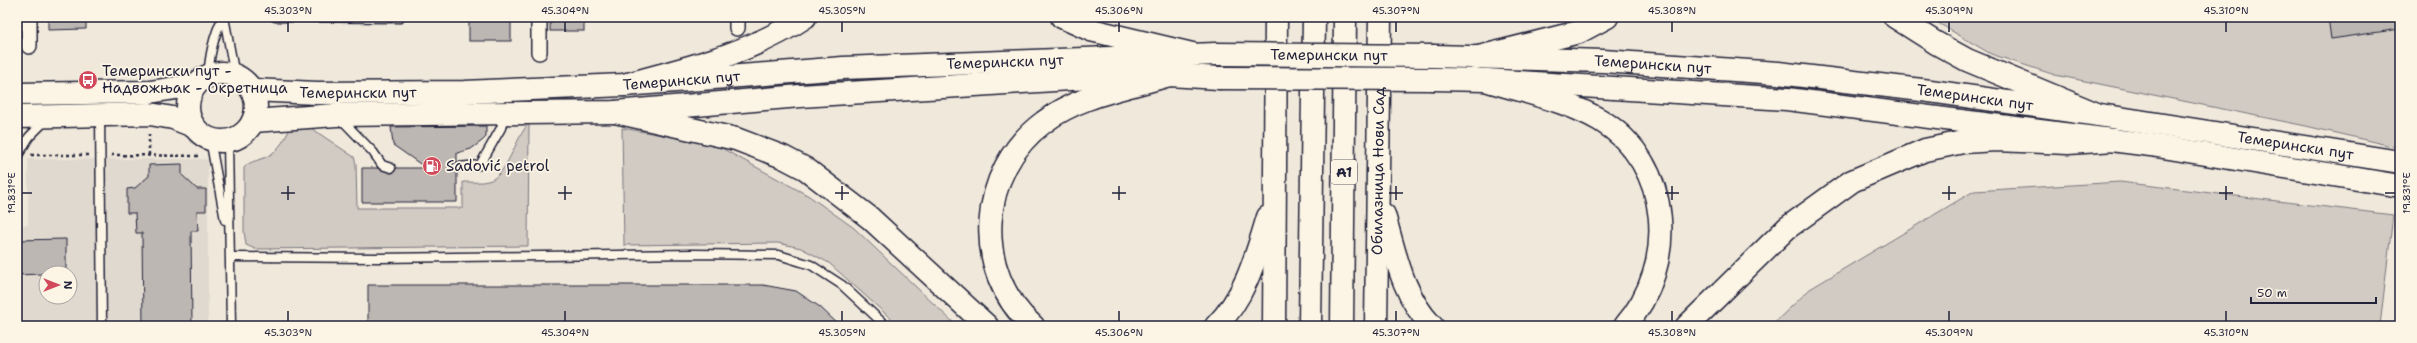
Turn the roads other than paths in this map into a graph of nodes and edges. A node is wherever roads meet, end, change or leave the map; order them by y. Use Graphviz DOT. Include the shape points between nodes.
graph roads {
  1 [pos="29,17"];
  2 [pos="224,17"];
  3 [pos="275,17"];
  4 [pos="539,17"];
  5 [pos="805,17"];
  6 [pos="1062,17"];
  7 [pos="1276,17"];
  8 [pos="1314,17"];
  9 [pos="1345,17"];
  10 [pos="1380,17"];
  11 [pos="1607,17"];
  12 [pos="1895,17"];
  13 [pos="400,18"];
  14 [pos="28,46"];
  15 [pos="539,52"];
  16 [pos="1192,54"];
  17 [pos="1474,58"];
  18 [pos="1169,75"];
  19 [pos="235,76"];
  20 [pos="1486,80"];
  21 [pos="202,81"];
  22 [pos="624,85"];
  23 [pos="252,90"];
  24 [pos="17,94"];
  25 [pos="615,112"];
  26 [pos="505,114"];
  27 [pos="100,115"];
  28 [pos="336,115"];
  29 [pos="2099,115"];
  30 [pos="51,116"];
  31 [pos="17,117"];
  32 [pos="253,121"];
  33 [pos="193,126"];
  34 [pos="2115,140"];
  35 [pos="217,145"];
  36 [pos="18,156"];
  37 [pos="2400,162"];
  38 [pos="456,167"];
  39 [pos="392,168"];
  40 [pos="2400,186"];
  41 [pos="1377,189"];
  42 [pos="1275,196"];
  43 [pos="231,257"];
  44 [pos="102,326"];
  45 [pos="231,326"];
  46 [pos="886,326"];
  47 [pos="987,326"];
  48 [pos="1033,326"];
  49 [pos="1216,326"];
  50 [pos="1274,326"];
  51 [pos="1310,326"];
  52 [pos="1342,326"];
  53 [pos="1376,326"];
  54 [pos="1432,326"];
  55 [pos="1625,326"];
  56 [pos="1687,326"];
  1 -- 14 [label="street"];
  2 -- 19 [label="lane"];
  2 -- 21 [label="lane" via="216,32"];
  3 -- 13 [label="lane"];
  4 -- 15 [label="street"];
  5 -- 22 [label="main road" via="783,32 732,55"];
  6 -- 16 [label="main road" via="1099,32"];
  7 -- 42 [label="main road"];
  8 -- 51 [label="main road, A1"];
  9 -- 52 [label="main road, A1"];
  10 -- 41 [label="main road, Обилазница Нови Сад"];
  11 -- 17 [label="main road" via="1579,32"];
  12 -- 29 [label="main road" via="1967,60"];
  16 -- 17 [label="main road, Темерински пут, bridge"];
  16 -- 22 [label="main road, Темерински пут" via="843,68"];
  17 -- 29 [label="main road, Темерински пут" via="1603,61 1778,73"];
  18 -- 20 [label="main road, Темерински пут, bridge" via="1219,78"];
  18 -- 25 [label="main road, Темерински пут" via="808,95"];
  18 -- 48 [label="main road" via="1086,100 1057,113 1020,144 1003,170 992,200 991,250 1003,285"];
  19 -- 21 [label="main road" via="224,74"];
  19 -- 23 [label="main road"];
  20 -- 34 [label="main road, Темерински пут" via="1787,99"];
  20 -- 55 [label="main road" via="1563,104 1600,120 1623,138 1649,176 1659,207 1660,256 1644,301"];
  21 -- 24 [label="main road" via="150,92"];
  21 -- 33 [label="main road" via="189,95 188,116"];
  22 -- 23 [label="main road, Темерински пут" via="457,92 317,93"];
  23 -- 32 [label="main road" via="256,100"];
  25 -- 26 [label="main road, Темерински пут"];
  25 -- 47 [label="main road" via="736,139 806,169 870,218"];
  26 -- 28 [label="main road, Темерински пут"];
  26 -- 38 [label="lane" via="501,128 480,166"];
  27 -- 30 [label="main road"];
  27 -- 33 [label="main road" via="150,114 173,118"];
  27 -- 44 [label="lane"];
  28 -- 32 [label="main road, Темерински пут"];
  28 -- 39 [label="lane" via="351,128 382,166"];
  29 -- 37 [label="main road, Темерински пут"];
  30 -- 31 [label="main road"];
  30 -- 36 [label="lane" via="29,137"];
  32 -- 35 [label="main road" via="238,137"];
  33 -- 35 [label="main road"];
  34 -- 40 [label="main road, Темерински пут"];
  34 -- 56 [label="main road" via="2068,143 1996,140 1963,142 1925,150 1852,181 1787,228"];
  35 -- 43 [label="lane"];
  35 -- 43 [label="lane"];
  41 -- 53 [label="main road, Обилазница Нови Сад"];
  41 -- 54 [label="main road" via="1409,293"];
  42 -- 49 [label="main road" via="1246,284 1232,308"];
  42 -- 50 [label="main road"];
  43 -- 45 [label="lane"];
  43 -- 46 [label="lane" via="779,255 811,265 842,285"];
}
